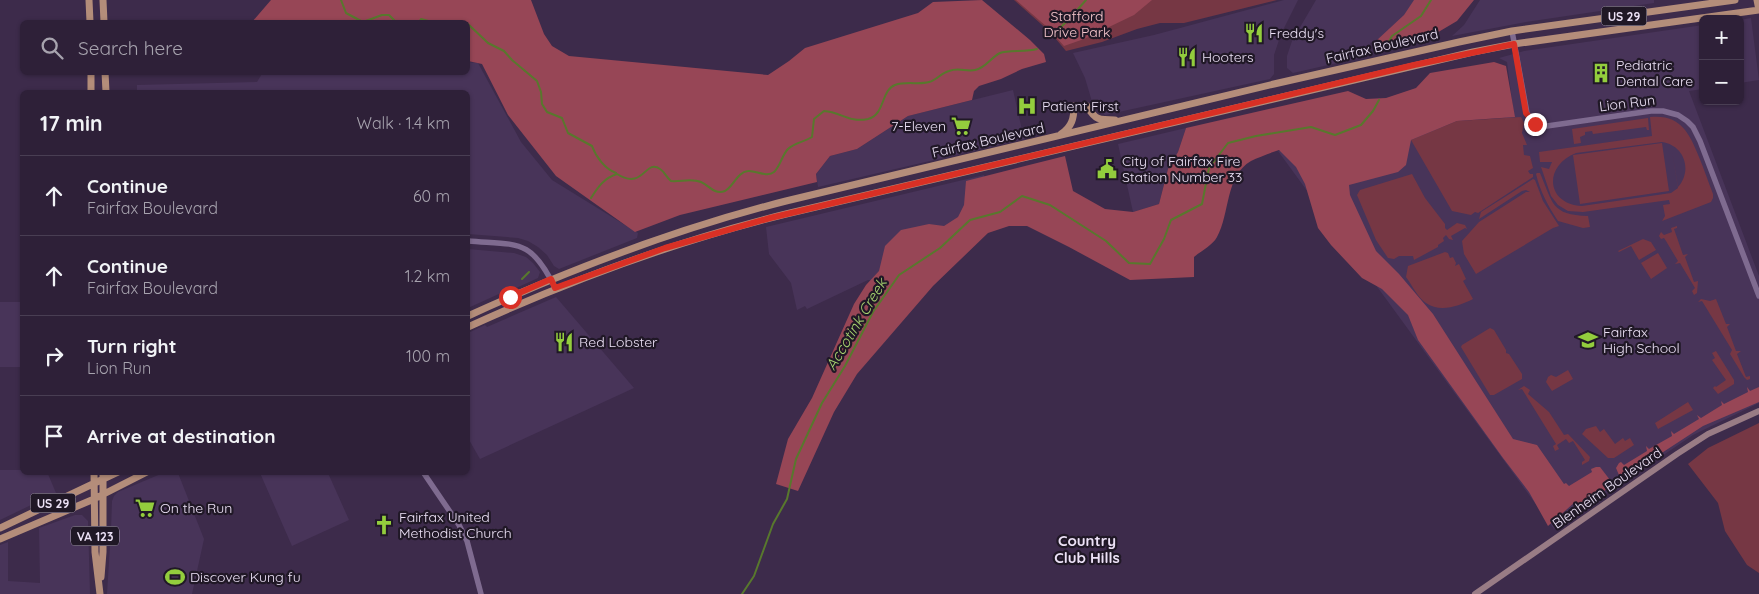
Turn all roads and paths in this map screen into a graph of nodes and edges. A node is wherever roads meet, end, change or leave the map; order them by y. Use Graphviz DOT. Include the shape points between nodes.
graph roads {
  1 [pos="89,0"];
  2 [pos="103,0"];
  3 [pos="1735,0"];
  4 [pos="1757,0"];
  5 [pos="1759,10"];
  6 [pos="90,20"];
  7 [pos="104,20"];
  8 [pos="1512,31"];
  9 [pos="1514,44"];
  10 [pos="91,75"];
  11 [pos="105,75"];
  12 [pos="91,90"];
  13 [pos="106,90"];
  14 [pos="1074,106"];
  15 [pos="1087,106"];
  16 [pos="1131,120"];
  17 [pos="1056,137"];
  18 [pos="470,241"];
  19 [pos="551,279"];
  20 [pos="555,288"];
  21 [pos="1759,296"];
  22 [pos="470,315"];
  23 [pos="470,326"];
  24 [pos="1759,411"];
  25 [pos="94,475"];
  26 [pos="141,475"];
  27 [pos="425,475"];
  28 [pos="103,476"];
  29 [pos="94,484"];
  30 [pos="103,494"];
  31 [pos="94,498"];
  32 [pos="0,528"];
  33 [pos="0,539"];
  34 [pos="100,585"];
  35 [pos="100,594"];
  36 [pos="481,594"];
  37 [pos="1475,594"];
  1 -- 6 [label="main road"];
  2 -- 7 [label="main road"];
  3 -- 8 [label="main road, Fairfax Boulevard / US 29"];
  4 -- 5 [label="main road"];
  5 -- 9 [label="main road, Fairfax Boulevard / US 29"];
  8 -- 9 [label="street, Lion Run"];
  8 -- 16 [label="main road, Fairfax Boulevard / US 29" via="1274,84"];
  9 -- 20 [label="main road, Fairfax Boulevard / US 29" via="770,218 665,248"];
  9 -- 21 [label="street, Lion Run" via="1526,113 1538,125 1658,110 1673,113 1690,124 1700,141"];
  10 -- 12 [label="main road"];
  11 -- 13 [label="main road"];
  14 -- 17 [label="main road" via="1071,124"];
  15 -- 16 [label="main road" via="1100,120"];
  16 -- 17 [label="main road, Fairfax Boulevard / US 29"];
  17 -- 19 [label="main road, Fairfax Boulevard / US 29" via="740,213 641,244"];
  18 -- 19 [label="street" via="524,248 538,258"];
  19 -- 20 [label="street"];
  19 -- 22 [label="main road, Fairfax Boulevard / US 29"];
  20 -- 23 [label="main road, Fairfax Boulevard / US 29"];
  24 -- 37 [label="main road, Blenheim Boulevard" via="1708,434"];
  25 -- 29 [label="main road, VA 123"];
  26 -- 30 [label="main road, US 29"];
  27 -- 36 [label="street" via="467,541"];
  28 -- 29 [label="main road, US 29"];
  28 -- 30 [label="main road, VA 123"];
  29 -- 31 [label="main road, VA 123"];
  29 -- 32 [label="main road, US 29"];
  30 -- 31 [label="main road, US 29"];
  30 -- 34 [label="main road, VA 123"];
  31 -- 33 [label="main road, US 29"];
  31 -- 34 [label="main road, VA 123" via="95,552"];
  34 -- 35 [label="main road, VA 123"];
}
